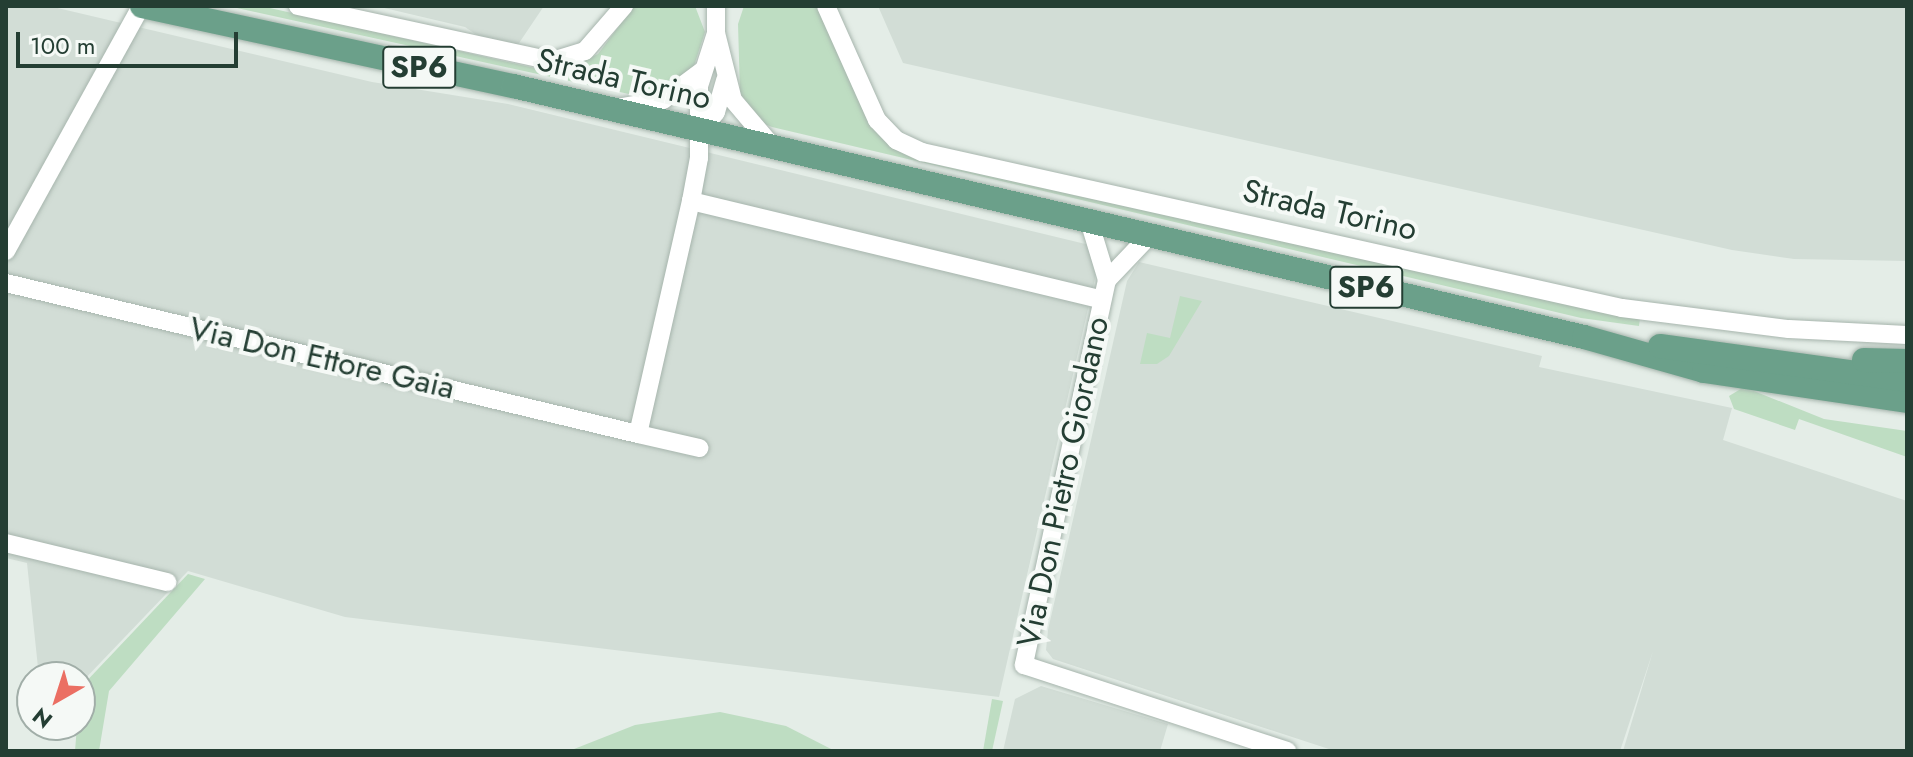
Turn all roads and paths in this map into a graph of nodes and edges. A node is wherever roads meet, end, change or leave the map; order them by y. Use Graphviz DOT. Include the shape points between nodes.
graph roads {
  1 [pos="142,6"];
  2 [pos="298,6"];
  3 [pos="716,6"];
  4 [pos="826,6"];
  5 [pos="620,8"];
  6 [pos="335,10"];
  7 [pos="716,33"];
  8 [pos="704,69"];
  9 [pos="726,75"];
  10 [pos="607,108"];
  11 [pos="701,130"];
  12 [pos="773,147"];
  13 [pos="691,201"];
  14 [pos="1090,224"];
  15 [pos="1148,237"];
  16 [pos="6,251"];
  17 [pos="1107,280"];
  18 [pos="6,283"];
  19 [pos="1102,300"];
  20 [pos="1907,335"];
  21 [pos="1584,337"];
  22 [pos="1907,361"];
  23 [pos="1907,380"];
  24 [pos="1907,401"];
  25 [pos="638,434"];
  26 [pos="699,448"];
  27 [pos="6,543"];
  28 [pos="167,582"];
  29 [pos="1287,751"];
  1 -- 10 [label="main road, Strada Torino / SP6"];
  1 -- 16 [label="street"];
  2 -- 6 [label="street, Strada Torino"];
  3 -- 7 [label="street"];
  4 -- 20 [label="street, Strada Torino" via="877,120 896,140 922,152 1622,308 1789,329"];
  5 -- 6 [label="street, Strada Torino" via="585,51 552,61"];
  7 -- 8 [label="street"];
  7 -- 9 [label="street"];
  8 -- 10 [label="street" via="663,100"];
  8 -- 11 [label="street" via="697,103"];
  9 -- 11 [label="street" via="719,104"];
  9 -- 12 [label="street" via="739,112"];
  10 -- 11 [label="main road, Strada Torino / SP6"];
  11 -- 12 [label="main road, Strada Torino / SP6"];
  11 -- 13 [label="street"];
  12 -- 14 [label="main road, Strada Torino / SP6"];
  13 -- 19 [label="street"];
  13 -- 25 [label="street"];
  14 -- 15 [label="main road, Strada Torino / SP6"];
  14 -- 17 [label="street"];
  15 -- 17 [label="street"];
  15 -- 21 [label="main road, Strada Torino / SP6"];
  17 -- 19 [label="street"];
  18 -- 25 [label="street, Via Don Ettore Gaia"];
  19 -- 29 [label="street, Via Don Pietro Giordano" via="1024,665"];
  21 -- 22 [label="main road, SP6" via="1630,334"];
  21 -- 23 [label="main road, Strada Torino / SP6"];
  21 -- 24 [label="main road, Strada Torino / SP6" via="1704,371"];
  25 -- 26 [label="street, Via Don Ettore Gaia"];
  27 -- 28 [label="street"];
}
